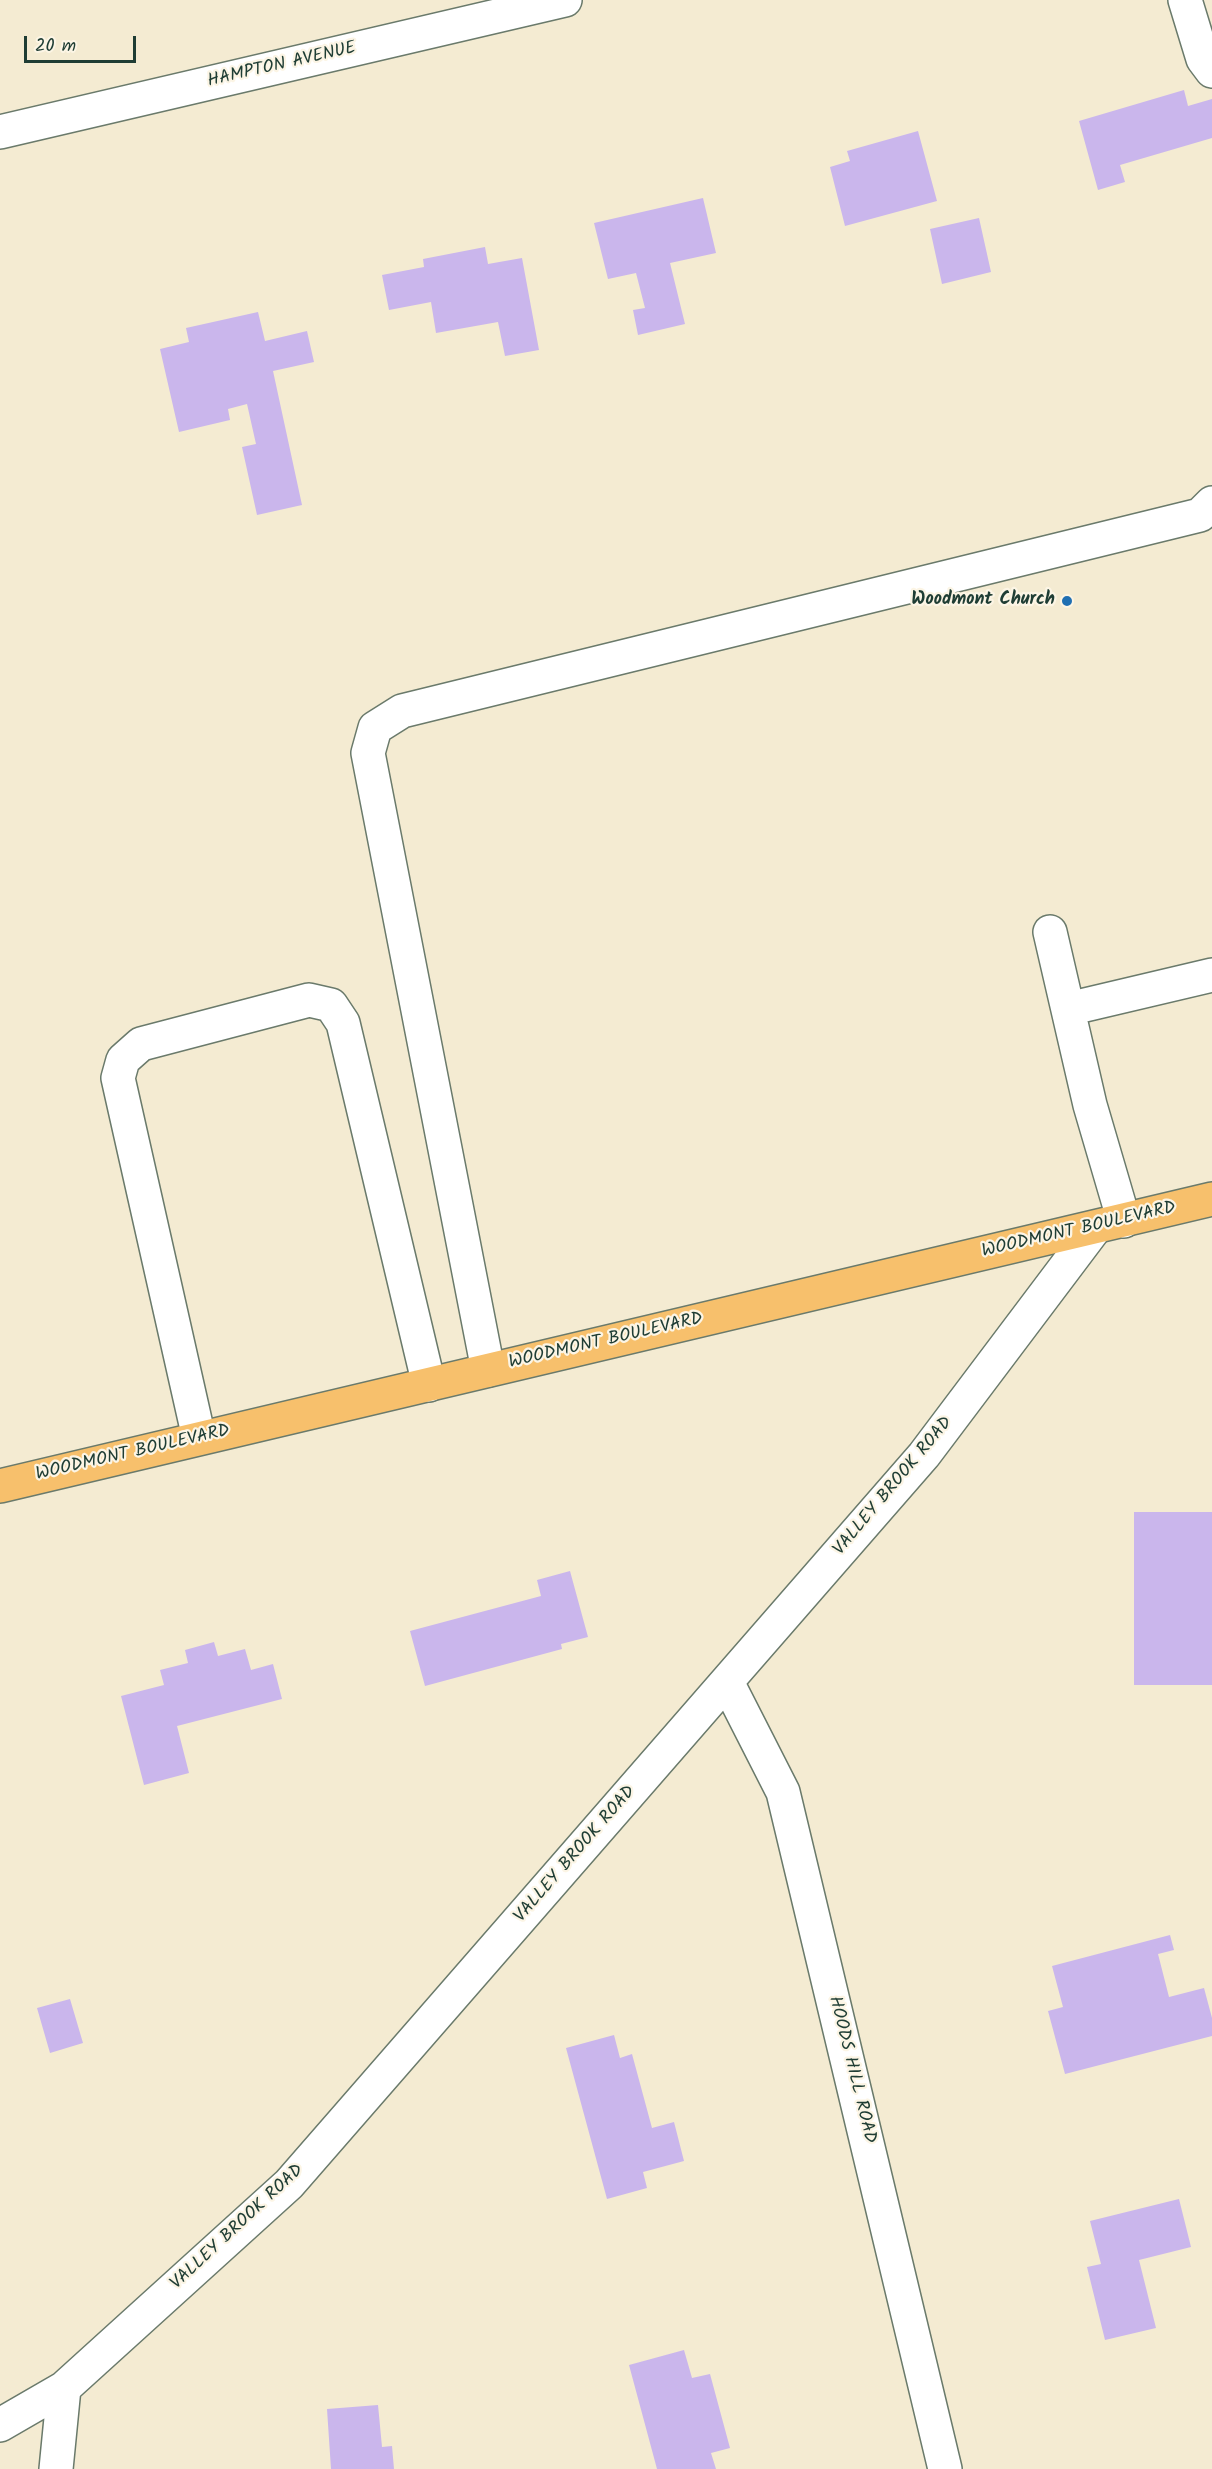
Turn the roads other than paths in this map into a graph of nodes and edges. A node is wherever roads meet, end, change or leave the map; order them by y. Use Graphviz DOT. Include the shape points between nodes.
graph roads {
  1 [pos="565,0"];
  2 [pos="1185,0"];
  3 [pos="1212,71"];
  4 [pos="0,132"];
  5 [pos="1212,503"];
  6 [pos="1050,932"];
  7 [pos="1212,975"];
  8 [pos="1068,1009"];
  9 [pos="1212,1199"];
  10 [pos="1109,1224"];
  11 [pos="488,1370"];
  12 [pos="429,1385"];
  13 [pos="199,1438"];
  14 [pos="0,1485"];
  15 [pos="727,1682"];
  16 [pos="64,2388"];
  17 [pos="0,2425"];
  18 [pos="56,2469"];
  19 [pos="945,2469"];
  1 -- 4 [label="street, HAMPTON AVENUE"];
  2 -- 3 [label="street" via="1203,59"];
  5 -- 11 [label="street" via="1200,515 402,711 375,728 368,753"];
  6 -- 8 [label="street"];
  7 -- 8 [label="street"];
  8 -- 10 [label="street" via="1090,1105"];
  9 -- 10 [label="main road, WOODMONT BOULEVARD"];
  10 -- 11 [label="main road, WOODMONT BOULEVARD"];
  10 -- 15 [label="street, VALLEY BROOK ROAD" via="924,1455"];
  11 -- 12 [label="main road, WOODMONT BOULEVARD"];
  12 -- 13 [label="main road, WOODMONT BOULEVARD"];
  12 -- 13 [label="street" via="343,1023 331,1005 309,1000 141,1044 123,1060 118,1078"];
  13 -- 14 [label="main road, WOODMONT BOULEVARD"];
  15 -- 16 [label="street, VALLEY BROOK ROAD" via="289,2184"];
  15 -- 19 [label="street, HOODS HILL ROAD" via="783,1792"];
  16 -- 17 [label="street, VALLEY BROOK ROAD"];
  16 -- 18 [label="street"];
}
